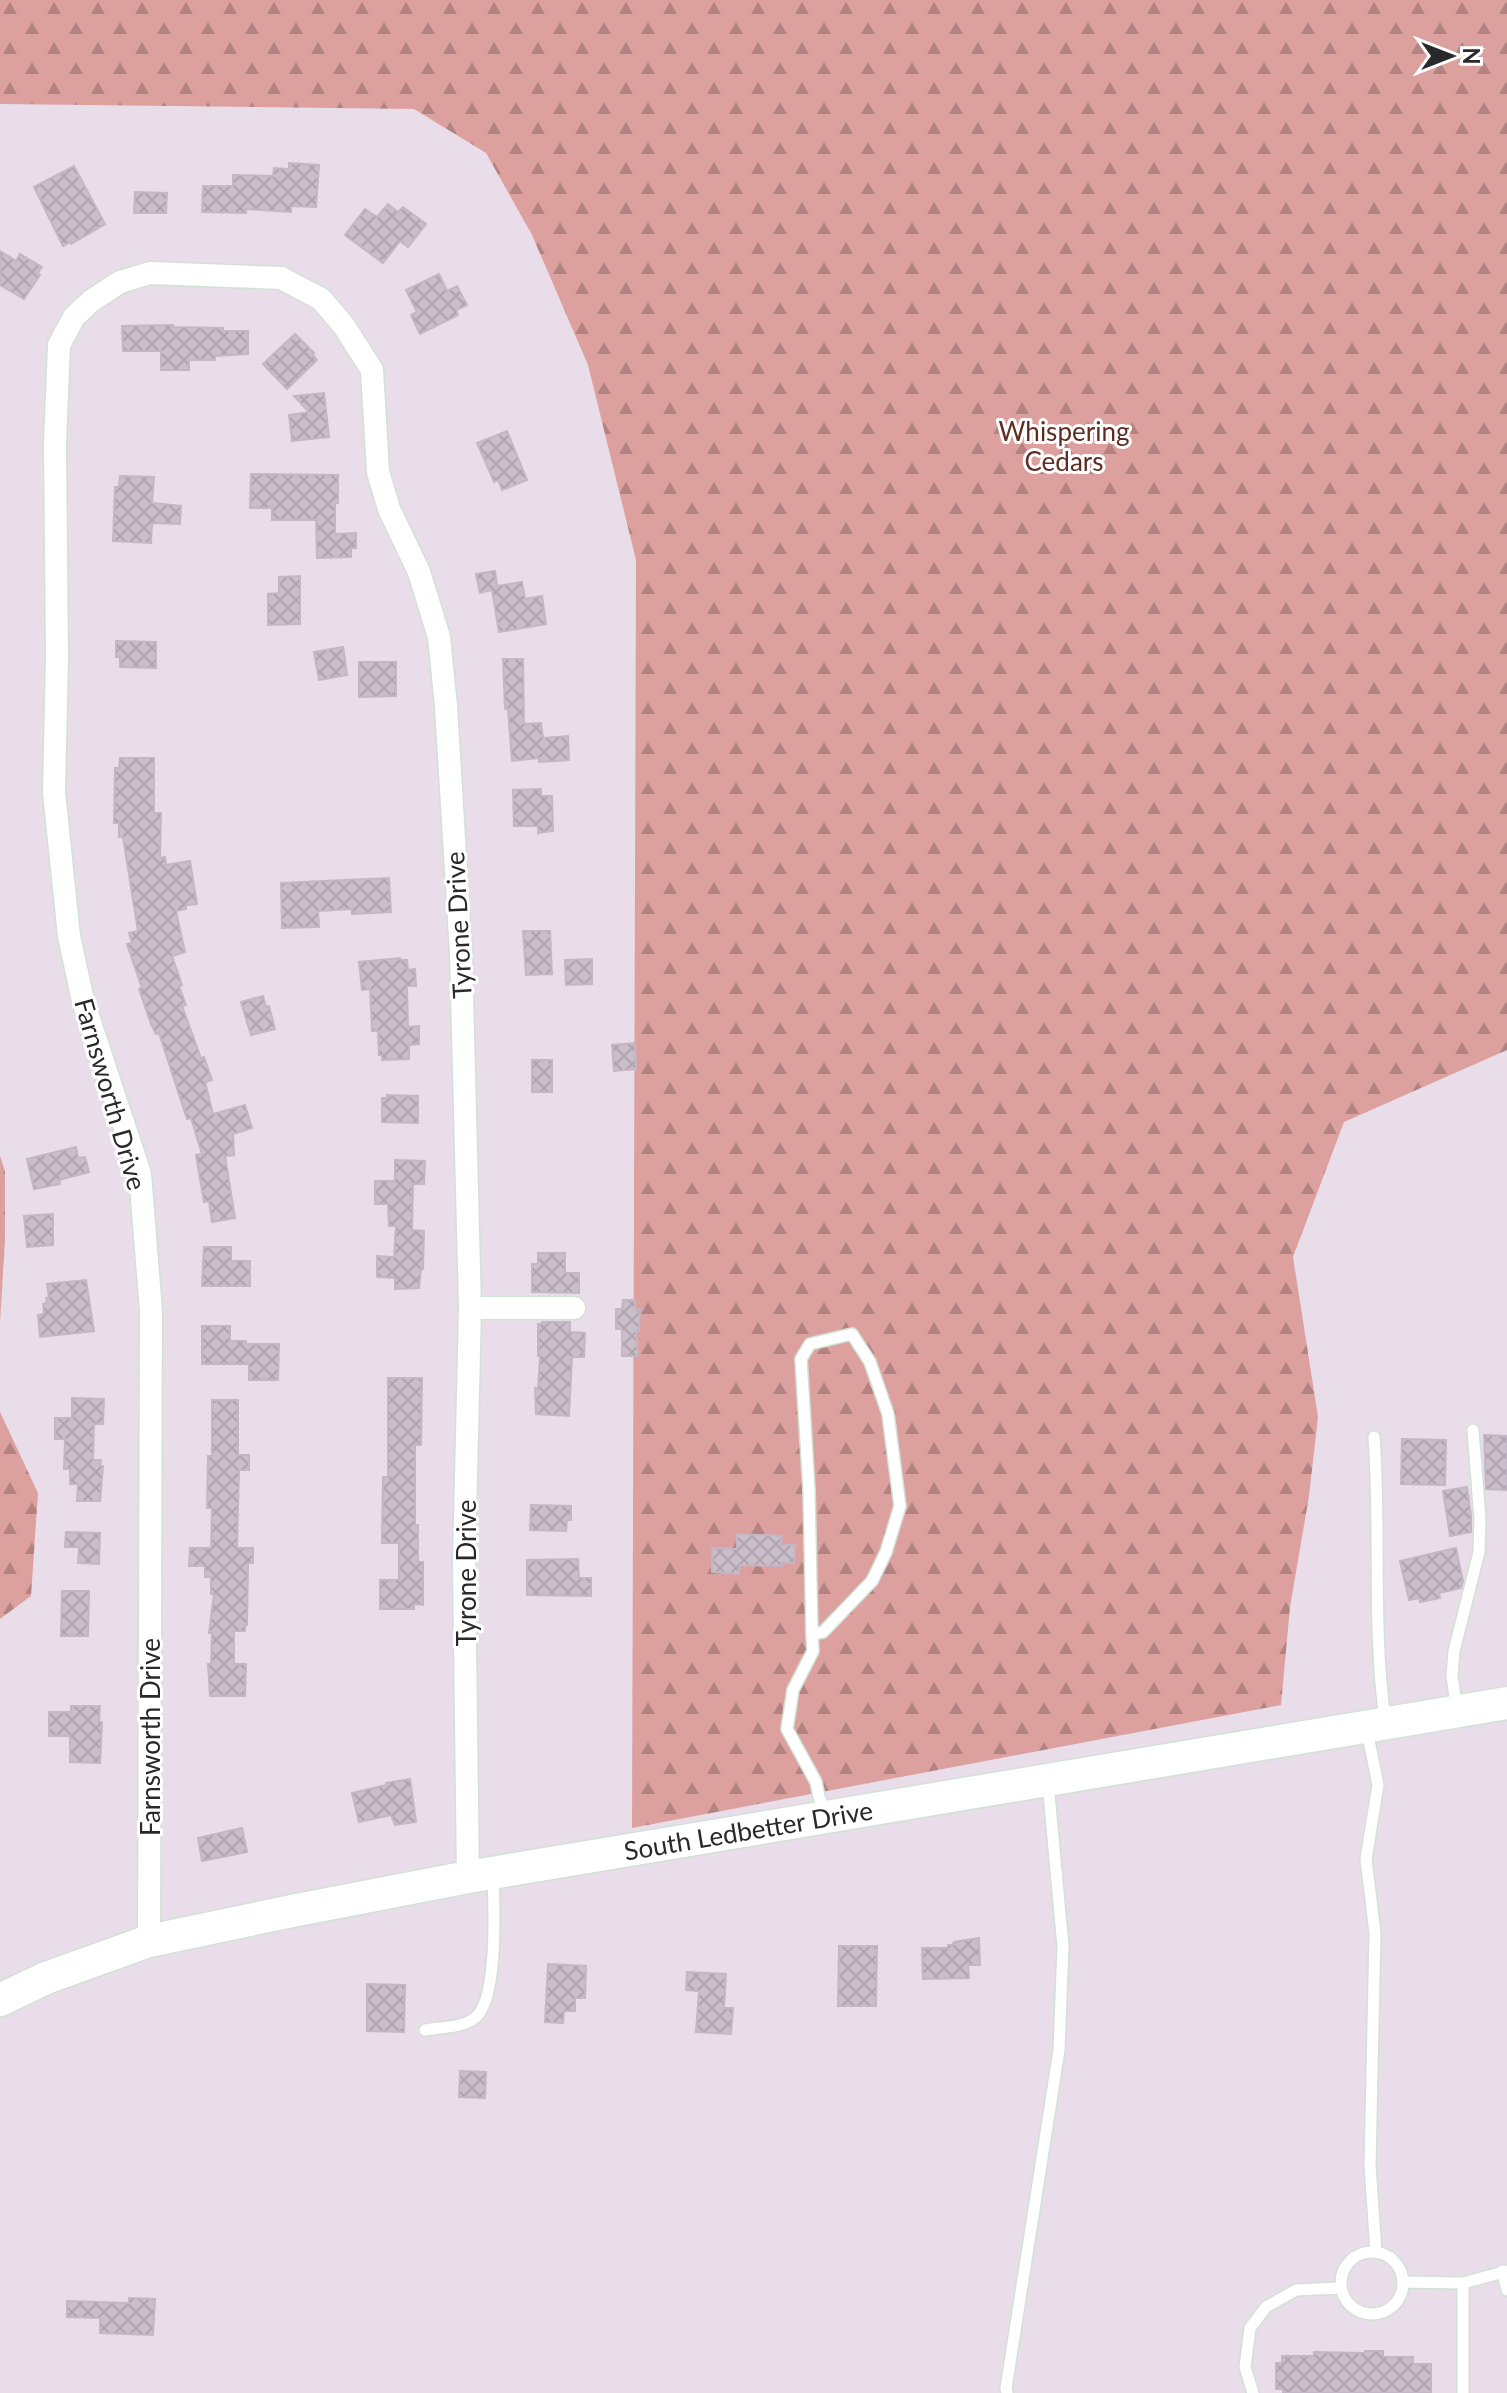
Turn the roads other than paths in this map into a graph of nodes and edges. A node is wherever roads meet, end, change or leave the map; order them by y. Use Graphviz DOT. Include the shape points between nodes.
graph roads {
  1 [pos="59,345"];
  2 [pos="470,1308"];
  3 [pos="574,1308"];
  4 [pos="1473,1430"];
  5 [pos="1374,1437"];
  6 [pos="812,1634"];
  7 [pos="1507,1703"];
  8 [pos="1457,1712"];
  9 [pos="1376,1725"];
  10 [pos="1048,1781"];
  11 [pos="828,1817"];
  12 [pos="480,1875"];
  13 [pos="149,1941"];
  14 [pos="0,2000"];
  15 [pos="425,2030"];
  16 [pos="1376,2252"];
  17 [pos="1504,2271"];
  18 [pos="1403,2282"];
  19 [pos="1463,2283"];
  20 [pos="1341,2288"];
  21 [pos="1507,2290"];
  22 [pos="1007,2393"];
  23 [pos="1253,2393"];
  24 [pos="1463,2393"];
  1 -- 2 [label="street, Tyrone Drive" via="74,317 91,301 135,277 183,273 281,278 321,299 372,370 378,472 439,637 445,692 461,954"];
  1 -- 13 [label="street, Farnsworth Drive" via="54,792 74,962 140,1174 151,1311"];
  2 -- 3 [label="street"];
  2 -- 12 [label="street, Tyrone Drive" via="464,1562"];
  4 -- 8 [label="lane" via="1479,1552 1454,1651"];
  5 -- 9 [label="lane" via="1380,1684"];
  6 -- 6 [label="lane" via="801,1359 810,1344 852,1334 870,1362 888,1414 900,1506 872,1581 823,1632"];
  6 -- 11 [label="lane" via="813,1651 793,1690 787,1729"];
  7 -- 8 [label="street, South Ledbetter Drive"];
  8 -- 9 [label="street, South Ledbetter Drive"];
  9 -- 10 [label="street, South Ledbetter Drive"];
  9 -- 16 [label="lane" via="1378,1785 1366,1859 1375,1933 1370,2166"];
  10 -- 11 [label="street, South Ledbetter Drive"];
  10 -- 22 [label="lane" via="1063,1947 1059,2050"];
  11 -- 12 [label="street, South Ledbetter Drive"];
  12 -- 13 [label="street, South Ledbetter Drive"];
  12 -- 15 [label="lane" via="494,1918 487,1996 478,2015 466,2024"];
  13 -- 14 [label="street, South Ledbetter Drive"];
  16 -- 18 [label="lane" via="1398,2265"];
  16 -- 20 [label="lane" via="1349,2261"];
  17 -- 19 [label="lane"];
  17 -- 21 [label="lane"];
  18 -- 19 [label="lane"];
  18 -- 20 [label="lane" via="1397,2301 1381,2313 1351,2307"];
  19 -- 24 [label="lane"];
  20 -- 23 [label="lane" via="1296,2290 1266,2307 1250,2328 1245,2367"];
}
